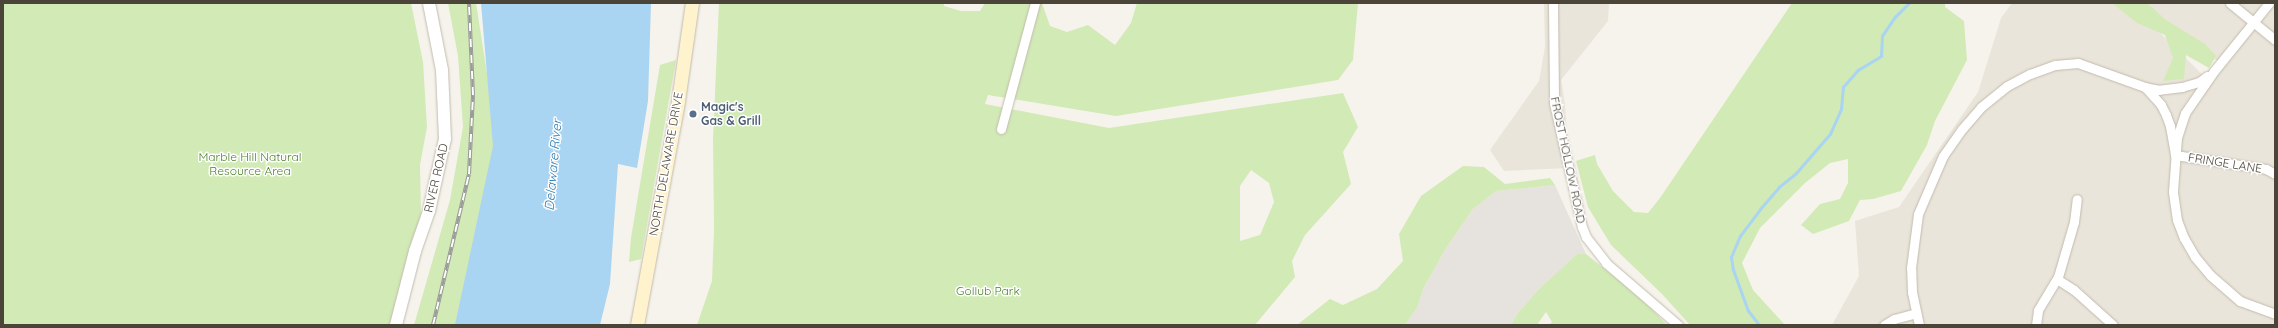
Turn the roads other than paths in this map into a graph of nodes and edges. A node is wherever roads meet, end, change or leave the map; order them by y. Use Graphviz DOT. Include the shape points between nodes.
graph roads {
  1 [pos="429,3"];
  2 [pos="692,3"];
  3 [pos="1034,3"];
  4 [pos="1553,3"];
  5 [pos="2230,3"];
  6 [pos="2269,3"];
  7 [pos="2253,21"];
  8 [pos="2275,40"];
  9 [pos="2214,71"];
  10 [pos="2145,87"];
  11 [pos="1001,129"];
  12 [pos="2175,155"];
  13 [pos="2275,174"];
  14 [pos="2077,199"];
  15 [pos="2057,279"];
  16 [pos="1916,313"];
  17 [pos="2275,314"];
  18 [pos="396,325"];
  19 [pos="637,325"];
  20 [pos="1678,325"];
  21 [pos="1884,325"];
  22 [pos="1919,325"];
  23 [pos="2036,325"];
  24 [pos="2114,325"];
  1 -- 18 [label="street, RIVER ROAD" via="442,70 444,146 429,211 415,251"];
  2 -- 19 [label="main road, NORTH DELAWARE DRIVE" via="678,101"];
  3 -- 11 [label="street"];
  4 -- 20 [label="street, FROST HOLLOW ROAD" via="1554,103 1582,227 1586,237 1606,262"];
  5 -- 7 [label="street"];
  6 -- 7 [label="street"];
  7 -- 8 [label="street"];
  7 -- 9 [label="street"];
  9 -- 10 [label="street" via="2191,85 2159,90"];
  9 -- 12 [label="street" via="2194,99 2180,126"];
  10 -- 12 [label="street" via="2161,106 2168,120"];
  10 -- 16 [label="street" via="2078,63 2055,65 2007,86 1981,107 1962,128 1943,156 1918,214 1911,268"];
  12 -- 13 [label="street, FRINGE LANE" via="2266,169"];
  12 -- 17 [label="street" via="2173,192 2177,220 2195,257 2210,275 2240,301"];
  14 -- 15 [label="street" via="2069,244"];
  15 -- 23 [label="street" via="2038,310"];
  15 -- 24 [label="street" via="2077,292"];
  16 -- 21 [label="street" via="1894,319"];
  16 -- 22 [label="street"];
}
